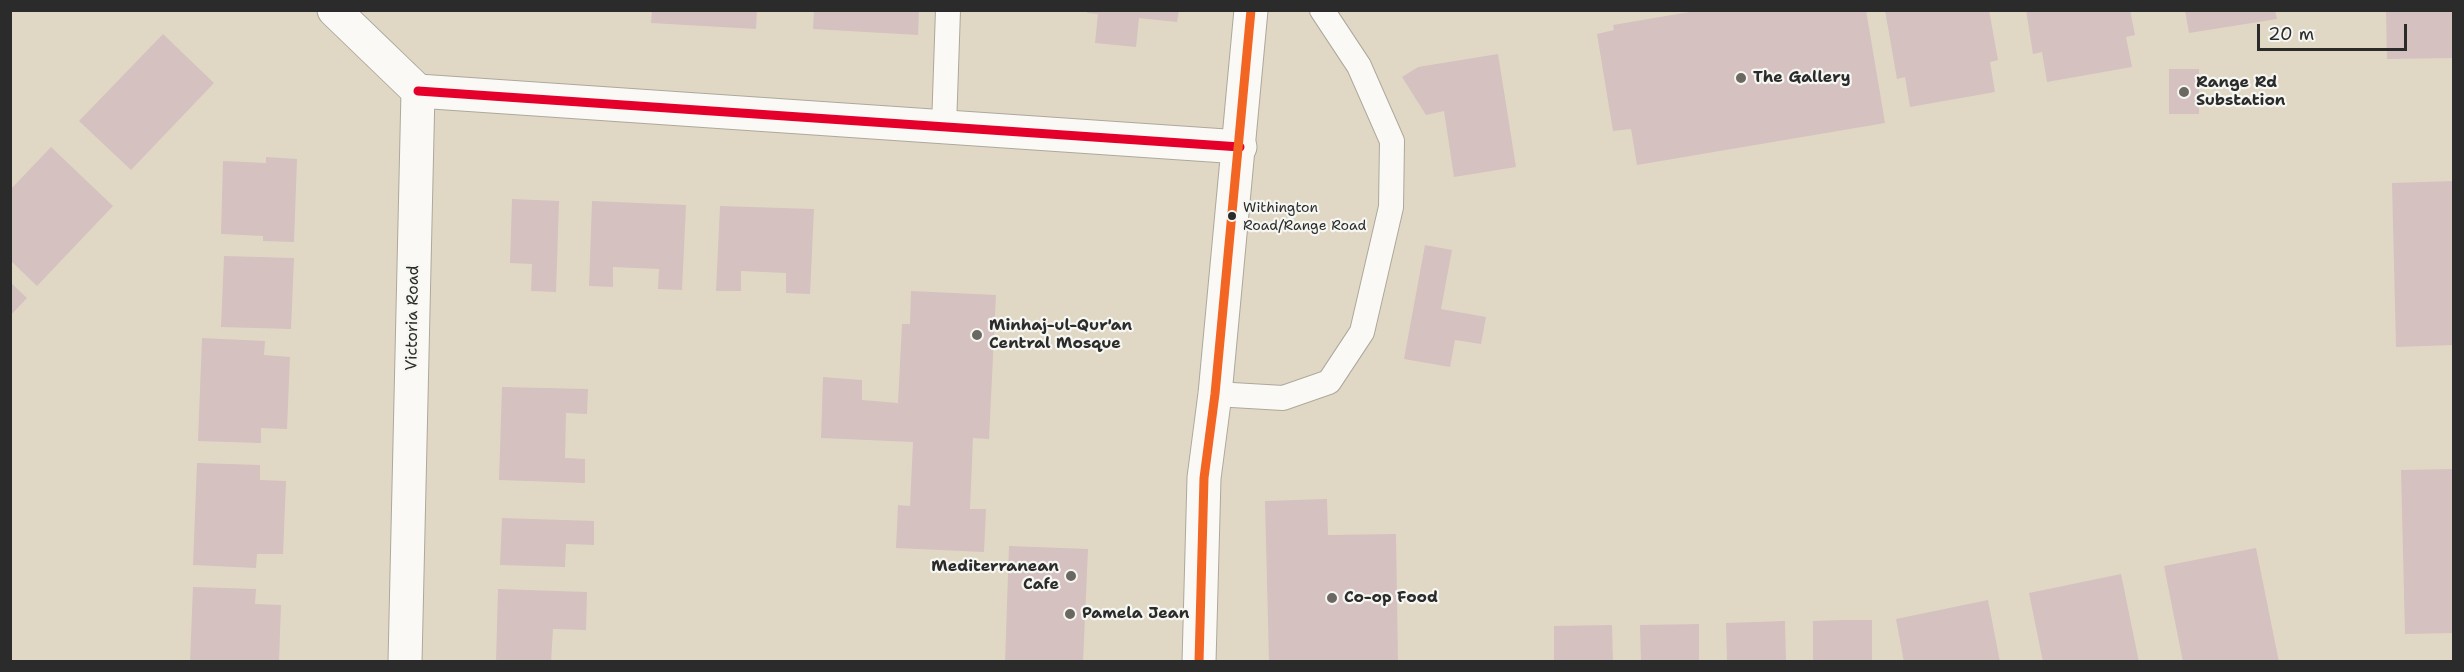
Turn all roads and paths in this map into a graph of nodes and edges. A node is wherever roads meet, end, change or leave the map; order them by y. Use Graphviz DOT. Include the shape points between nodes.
graph roads {
  1 [pos="334,10"];
  2 [pos="948,10"];
  3 [pos="1251,10"];
  4 [pos="1323,10"];
  5 [pos="418,91"];
  6 [pos="944,127"];
  7 [pos="1240,147"];
  8 [pos="1215,394"];
  9 [pos="405,662"];
  10 [pos="1198,662"];
  1 -- 5 [label="street"];
  2 -- 6 [label="lane"];
  3 -- 7 [label="street"];
  4 -- 8 [label="lane" via="1359,66 1392,141 1391,207 1362,332 1329,382 1283,398"];
  5 -- 6 [label="street"];
  5 -- 9 [label="street, Victoria Road"];
  6 -- 7 [label="street"];
  7 -- 8 [label="street"];
  8 -- 10 [label="street" via="1204,478"];
}
